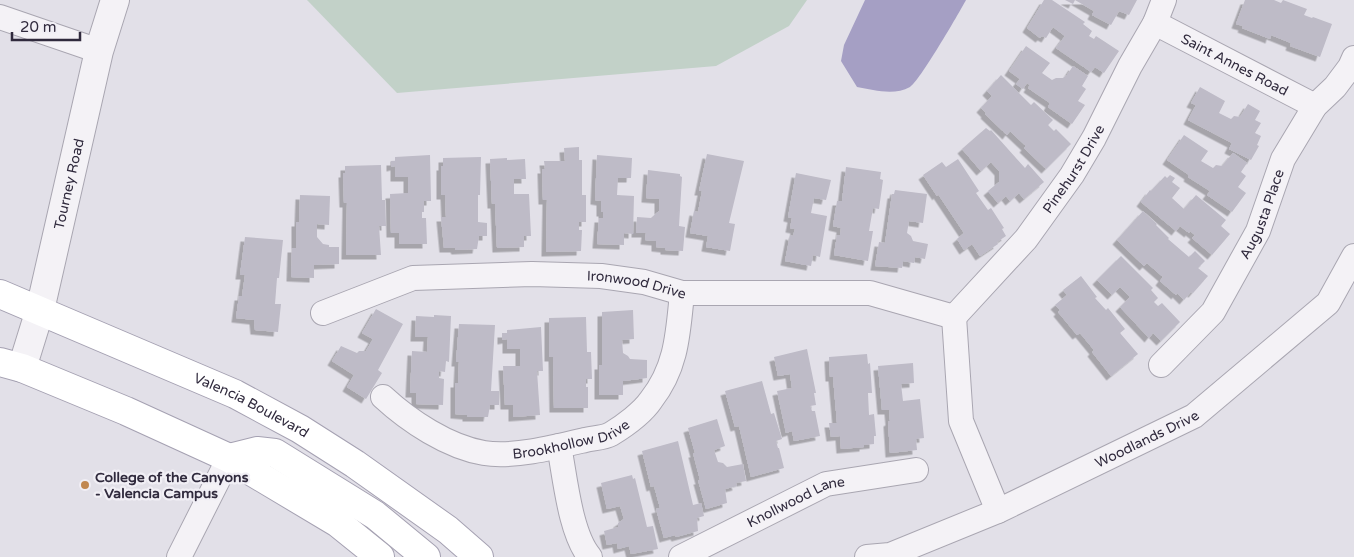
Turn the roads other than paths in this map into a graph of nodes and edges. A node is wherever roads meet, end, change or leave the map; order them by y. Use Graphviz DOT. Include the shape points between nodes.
graph roads {
  1 [pos="115,0"];
  2 [pos="1164,0"];
  3 [pos="0,16"];
  4 [pos="1154,23"];
  5 [pos="99,51"];
  6 [pos="1354,58"];
  7 [pos="1315,106"];
  8 [pos="1354,256"];
  9 [pos="682,293"];
  10 [pos="0,294"];
  11 [pos="40,310"];
  12 [pos="323,313"];
  13 [pos="954,317"];
  14 [pos="11,365"];
  15 [pos="1161,365"];
  16 [pos="382,397"];
  17 [pos="560,446"];
  18 [pos="230,458"];
  19 [pos="916,470"];
  20 [pos="998,511"];
  21 [pos="882,556"];
  22 [pos="179,557"];
  23 [pos="380,557"];
  24 [pos="426,557"];
  25 [pos="479,557"];
  26 [pos="590,557"];
  27 [pos="681,557"];
  1 -- 5 [label="street, Tourney Road"];
  2 -- 4 [label="street, Pinehurst Drive"];
  3 -- 5 [label="street"];
  4 -- 7 [label="street, Saint Annes Road"];
  4 -- 13 [label="street, Pinehurst Drive" via="1072,174 1026,239"];
  5 -- 11 [label="street, Tourney Road"];
  6 -- 7 [label="street, Augusta Place" via="1335,87"];
  7 -- 15 [label="street, Augusta Place" via="1283,159 1258,231 1213,312"];
  8 -- 20 [label="street, Woodlands Drive" via="1328,303 1194,416"];
  9 -- 12 [label="street, Ironwood Drive" via="644,282 601,276 532,274 413,278"];
  9 -- 13 [label="street, Ironwood Drive" via="870,293"];
  9 -- 17 [label="street, Brookhollow Drive" via="675,354 653,399 610,435"];
  10 -- 11 [label="main road, Valencia Boulevard"];
  11 -- 14 [label="street, Tourney Road"];
  11 -- 25 [label="main road, Valencia Boulevard" via="235,394 300,429 448,530"];
  13 -- 20 [label="street" via="961,421"];
  14 -- 18 [label="main road" via="126,411"];
  16 -- 17 [label="street, Brookhollow Drive" via="403,415 434,433 484,453 506,454"];
  17 -- 26 [label="street" via="575,527 581,546"];
  18 -- 22 [label="street"];
  18 -- 23 [label="main road" via="338,523"];
  18 -- 24 [label="main road" via="257,452 275,453 375,515"];
  19 -- 27 [label="street, Knollwood Lane" via="826,484"];
  20 -- 21 [label="street, Woodlands Drive"];
}
